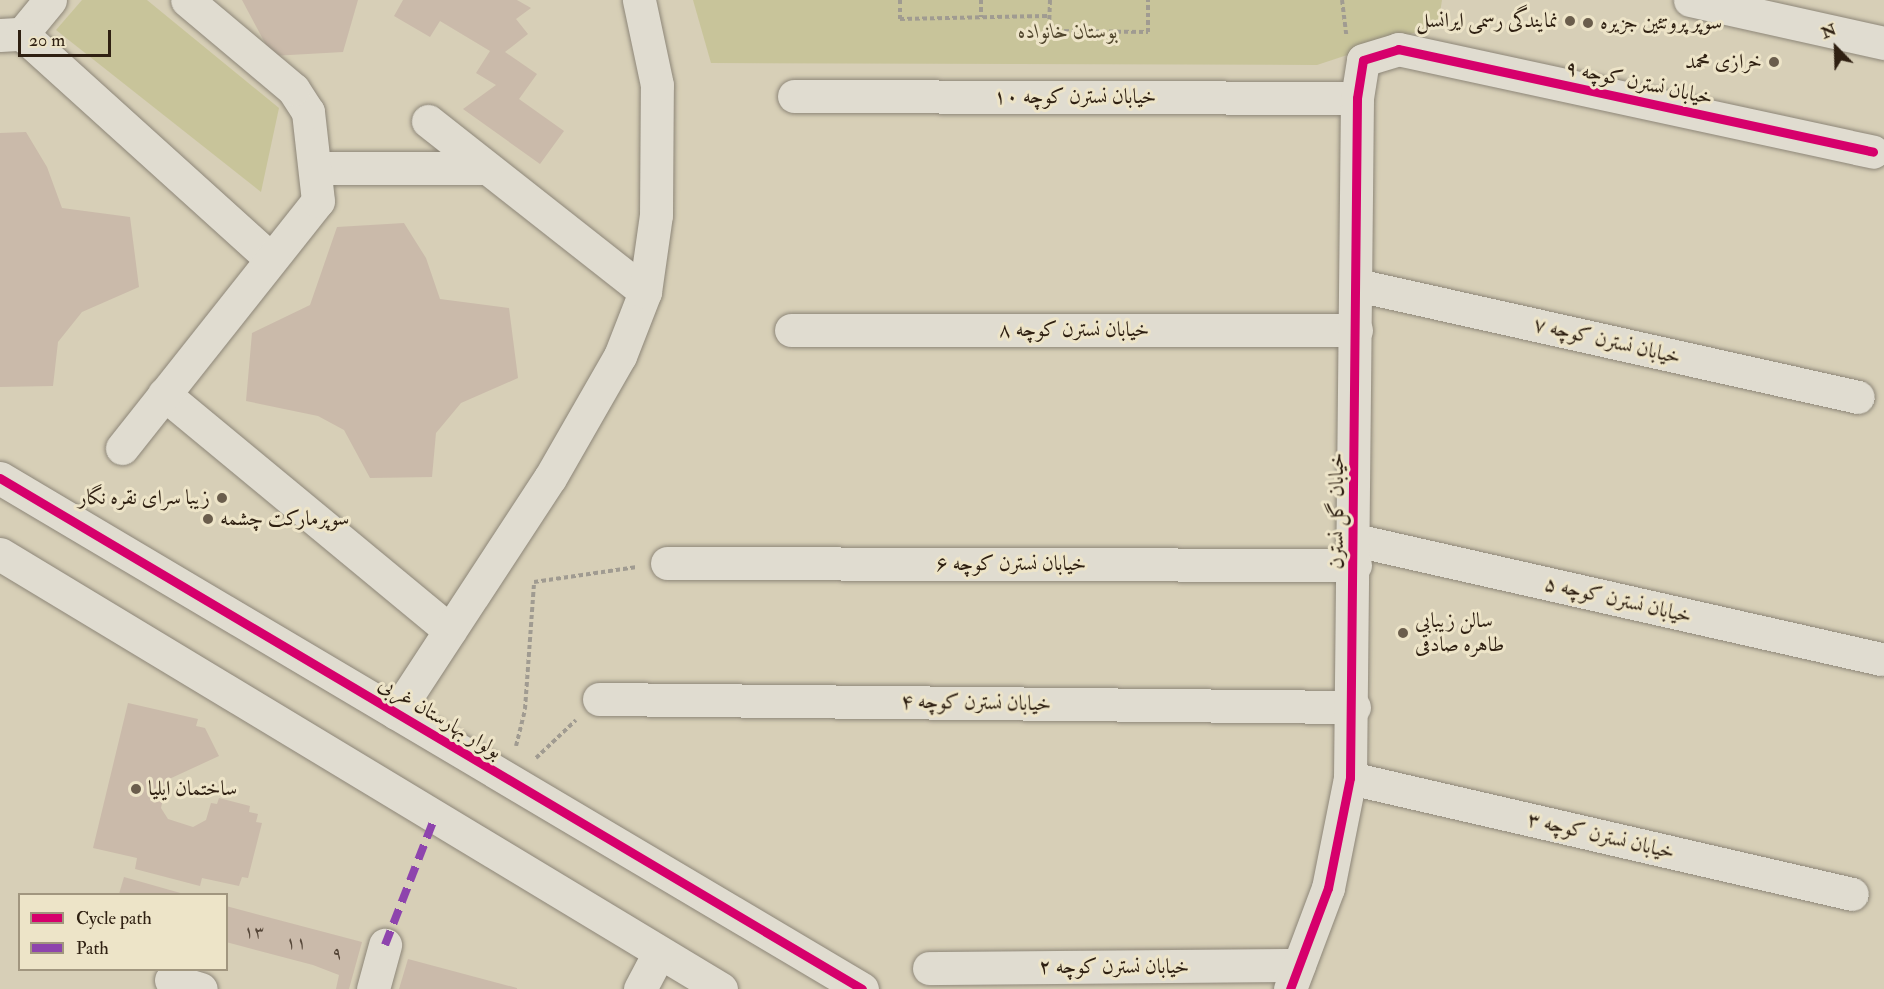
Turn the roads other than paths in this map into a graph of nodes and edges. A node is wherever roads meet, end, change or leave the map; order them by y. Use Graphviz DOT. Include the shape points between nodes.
graph roads {
  1 [pos="50,0"];
  2 [pos="187,0"];
  3 [pos="639,0"];
  4 [pos="1690,0"];
  5 [pos="11,35"];
  6 [pos="1884,43"];
  7 [pos="1398,49"];
  8 [pos="794,96"];
  9 [pos="1357,98"];
  10 [pos="428,121"];
  11 [pos="1873,152"];
  12 [pos="318,168"];
  13 [pos="485,168"];
  14 [pos="270,258"];
  15 [pos="1357,285"];
  16 [pos="645,292"];
  17 [pos="792,330"];
  18 [pos="1356,330"];
  19 [pos="164,394"];
  20 [pos="1858,397"];
  21 [pos="122,448"];
  22 [pos="0,478"];
  23 [pos="1355,553"];
  24 [pos="0,554"];
  25 [pos="667,562"];
  26 [pos="450,631"];
  27 [pos="1881,660"];
  28 [pos="598,699"];
  29 [pos="1354,707"];
  30 [pos="396,713"];
  31 [pos="1350,778"];
  32 [pos="1852,894"];
  33 [pos="385,945"];
  34 [pos="659,952"];
  35 [pos="929,968"];
  36 [pos="1294,977"];
  37 [pos="171,980"];
  38 [pos="201,989"];
  39 [pos="373,989"];
  40 [pos="640,989"];
  41 [pos="721,989"];
  42 [pos="862,989"];
  1 -- 5 [label="street"];
  2 -- 12 [label="street" via="293,89 308,112"];
  3 -- 16 [label="street" via="657,85 656,215"];
  4 -- 6 [label="street"];
  5 -- 14 [label="street"];
  7 -- 9 [label="street, خیابان گل نسترن" via="1363,60"];
  7 -- 11 [label="street, خیابان نسترن کوچه ۹"];
  8 -- 9 [label="street, خیابان نسترن کوچه ۱۰"];
  9 -- 15 [label="street, خیابان گل نسترن"];
  10 -- 13 [label="street"];
  12 -- 13 [label="street"];
  12 -- 14 [label="street" via="318,201"];
  13 -- 16 [label="street"];
  14 -- 19 [label="street"];
  15 -- 18 [label="street, خیابان گل نسترن"];
  15 -- 20 [label="street, خیابان نسترن کوچه ۷"];
  16 -- 26 [label="street" via="620,356 550,478"];
  17 -- 18 [label="street, خیابان نسترن کوچه ۸"];
  18 -- 23 [label="street, خیابان گل نسترن"];
  19 -- 21 [label="street"];
  19 -- 26 [label="street"];
  22 -- 30 [label="street, بولوار بهارستان غربی"];
  23 -- 25 [label="street, خیابان نسترن کوچه ۶"];
  23 -- 27 [label="street, خیابان نسترن کوچه ۵"];
  23 -- 29 [label="street, خیابان گل نسترن"];
  24 -- 34 [label="street"];
  26 -- 30 [label="street"];
  28 -- 29 [label="street, خیابان نسترن کوچه ۴"];
  29 -- 31 [label="street, خیابان گل نسترن"];
  30 -- 42 [label="street, بولوار بهارستان غربی"];
  31 -- 32 [label="street, خیابان نسترن کوچه ۳"];
  31 -- 36 [label="street, خیابان گل نسترن" via="1328,888"];
  33 -- 39 [label="street"];
  34 -- 40 [label="street"];
  34 -- 41 [label="street"];
  35 -- 36 [label="street, خیابان نسترن کوچه ۲"];
  37 -- 38 [label="street"];
}
